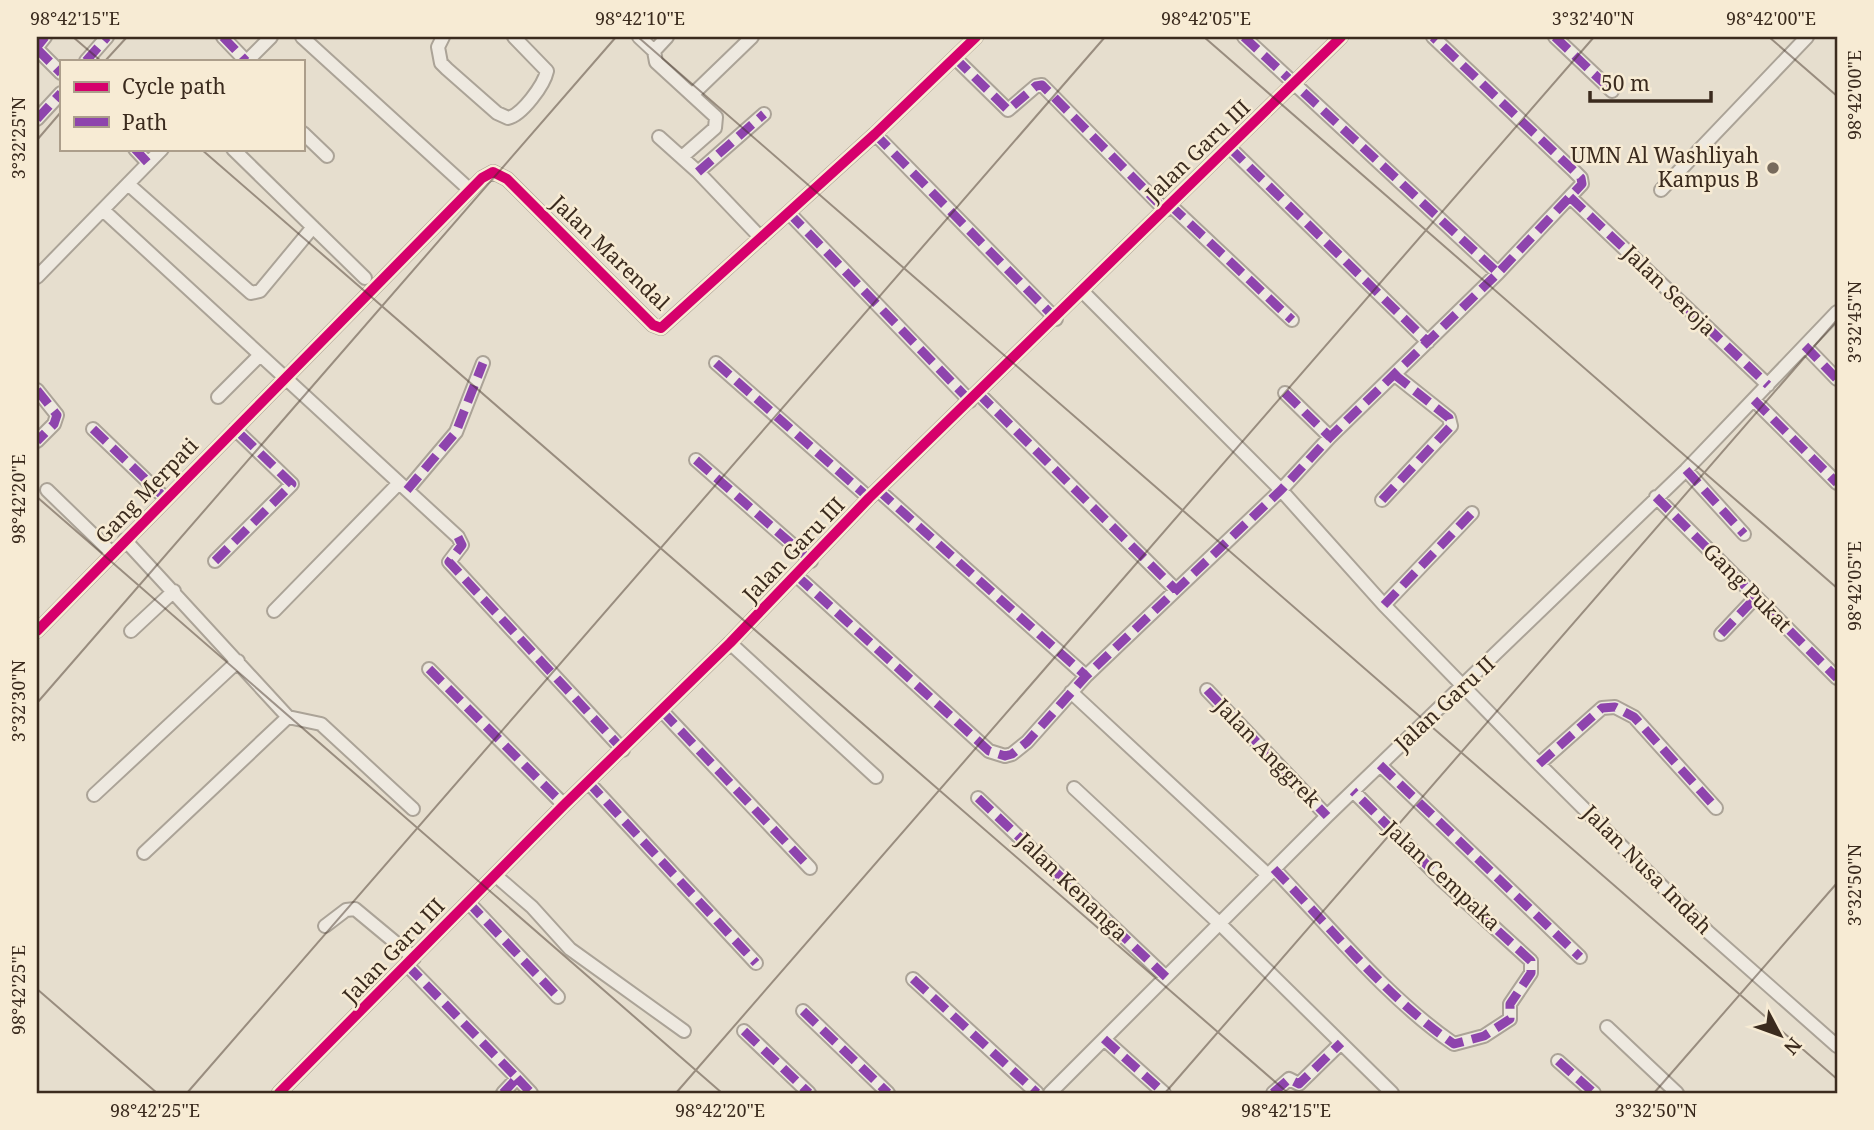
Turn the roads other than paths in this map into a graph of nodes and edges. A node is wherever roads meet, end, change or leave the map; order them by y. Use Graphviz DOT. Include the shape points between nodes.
graph roads {
  1 [pos="46,37"];
  2 [pos="107,37"];
  3 [pos="223,37"];
  4 [pos="271,37"];
  5 [pos="302,37"];
  6 [pos="443,37"];
  7 [pos="514,37"];
  8 [pos="639,37"];
  9 [pos="667,37"];
  10 [pos="752,37"];
  11 [pos="976,37"];
  12 [pos="1244,37"];
  13 [pos="1341,37"];
  14 [pos="1433,37"];
  15 [pos="1555,37"];
  16 [pos="1807,37"];
  17 [pos="37,48"];
  18 [pos="653,51"];
  19 [pos="955,58"];
  20 [pos="87,60"];
  21 [pos="246,60"];
  22 [pos="248,60"];
  23 [pos="60,72"];
  24 [pos="1294,83"];
  25 [pos="1612,91"];
  26 [pos="60,94"];
  27 [pos="692,95"];
  28 [pos="764,114"];
  29 [pos="37,119"];
  30 [pos="304,133"];
  31 [pos="875,134"];
  32 [pos="659,136"];
  33 [pos="1230,148"];
  34 [pos="136,150"];
  35 [pos="161,150"];
  36 [pos="234,150"];
  37 [pos="327,156"];
  38 [pos="682,157"];
  39 [pos="148,163"];
  40 [pos="698,172"];
  41 [pos="128,184"];
  42 [pos="470,190"];
  43 [pos="1661,190"];
  44 [pos="1570,197"];
  45 [pos="1168,207"];
  46 [pos="103,210"];
  47 [pos="789,213"];
  48 [pos="313,227"];
  49 [pos="761,238"];
  50 [pos="1498,273"];
  51 [pos="37,277"];
  52 [pos="365,278"];
  53 [pos="1083,292"];
  54 [pos="1837,312"];
  55 [pos="1056,318"];
  56 [pos="1292,320"];
  57 [pos="1428,342"];
  58 [pos="1805,346"];
  59 [pos="260,355"];
  60 [pos="483,363"];
  61 [pos="716,363"];
  62 [pos="1395,375"];
  63 [pos="285,378"];
  64 [pos="1837,379"];
  65 [pos="1768,385"];
  66 [pos="37,390"];
  67 [pos="1285,393"];
  68 [pos="218,397"];
  69 [pos="974,397"];
  70 [pos="1755,400"];
  71 [pos="93,429"];
  72 [pos="234,429"];
  73 [pos="1330,437"];
  74 [pos="37,441"];
  75 [pos="696,460"];
  76 [pos="1686,470"];
  77 [pos="1837,483"];
  78 [pos="403,487"];
  79 [pos="1281,490"];
  80 [pos="47,491"];
  81 [pos="874,494"];
  82 [pos="1656,496"];
  83 [pos="166,498"];
  84 [pos="1382,500"];
  85 [pos="1472,513"];
  86 [pos="1744,534"];
  87 [pos="125,540"];
  88 [pos="113,554"];
  89 [pos="215,561"];
  90 [pos="811,561"];
  91 [pos="797,576"];
  92 [pos="1175,590"];
  93 [pos="174,591"];
  94 [pos="1756,597"];
  95 [pos="1384,605"];
  96 [pos="274,611"];
  97 [pos="37,631"];
  98 [pos="131,631"];
  99 [pos="1721,634"];
  100 [pos="730,643"];
  101 [pos="238,661"];
  102 [pos="429,668"];
  103 [pos="1086,676"];
  104 [pos="1837,678"];
  105 [pos="1464,687"];
  106 [pos="1207,690"];
  107 [pos="1071,692"];
  108 [pos="662,711"];
  109 [pos="288,717"];
  110 [pos="623,750"];
  111 [pos="1539,764"];
  112 [pos="1380,765"];
  113 [pos="876,777"];
  114 [pos="588,782"];
  115 [pos="1074,788"];
  116 [pos="1353,791"];
  117 [pos="94,795"];
  118 [pos="978,798"];
  119 [pos="564,805"];
  120 [pos="1716,808"];
  121 [pos="413,809"];
  122 [pos="1327,816"];
  123 [pos="144,853"];
  124 [pos="810,868"];
  125 [pos="1271,872"];
  126 [pos="495,875"];
  127 [pos="468,902"];
  128 [pos="1221,925"];
  129 [pos="326,926"];
  130 [pos="1580,957"];
  131 [pos="410,961"];
  132 [pos="756,963"];
  133 [pos="1167,977"];
  134 [pos="913,979"];
  135 [pos="558,997"];
  136 [pos="803,1011"];
  137 [pos="1607,1027"];
  138 [pos="684,1031"];
  139 [pos="744,1031"];
  140 [pos="1104,1039"];
  141 [pos="1340,1043"];
  142 [pos="1837,1046"];
  143 [pos="1558,1061"];
  144 [pos="517,1078"];
  145 [pos="1299,1084"];
  146 [pos="279,1093"];
  147 [pos="503,1093"];
  148 [pos="531,1093"];
  149 [pos="809,1093"];
  150 [pos="888,1093"];
  151 [pos="1037,1093"];
  152 [pos="1050,1093"];
  153 [pos="1164,1093"];
  154 [pos="1273,1093"];
  155 [pos="1310,1093"];
  156 [pos="1392,1093"];
  157 [pos="1594,1093"];
  158 [pos="1678,1093"];
  1 -- 17 [label="street"];
  2 -- 20 [label="street"];
  3 -- 21 [label="street"];
  4 -- 22 [label="street"];
  5 -- 42 [label="street"];
  6 -- 7 [label="street" via="438,47 441,63 508,118 517,114 547,71"];
  8 -- 18 [label="street"];
  9 -- 18 [label="street"];
  10 -- 27 [label="street"];
  11 -- 19 [label="street, Jalan Marendal"];
  12 -- 24 [label="street"];
  13 -- 24 [label="street, Jalan Garu III"];
  14 -- 44 [label="street" via="1581,178 1582,184"];
  15 -- 25 [label="street"];
  16 -- 43 [label="street"];
  17 -- 23 [label="street"];
  18 -- 27 [label="street" via="656,62"];
  19 -- 31 [label="street, Jalan Marendal"];
  19 -- 45 [label="street" via="1008,110 1042,85"];
  24 -- 33 [label="street, Jalan Garu III"];
  24 -- 50 [label="street"];
  26 -- 29 [label="street"];
  27 -- 38 [label="street" via="712,113 716,124"];
  28 -- 40 [label="street"];
  30 -- 37 [label="street"];
  31 -- 47 [label="street, Jalan Marendal"];
  31 -- 55 [label="street"];
  32 -- 38 [label="street"];
  33 -- 45 [label="street, Jalan Garu III"];
  33 -- 57 [label="street"];
  34 -- 39 [label="street"];
  35 -- 39 [label="street"];
  36 -- 48 [label="street"];
  38 -- 40 [label="street"];
  39 -- 41 [label="street"];
  40 -- 49 [label="street"];
  41 -- 46 [label="street"];
  41 -- 48 [label="street" via="251,293 260,291"];
  42 -- 49 [label="street, Jalan Marendal" via="488,174 501,174 657,328"];
  42 -- 63 [label="street, Jalan Marendal"];
  44 -- 50 [label="street"];
  44 -- 65 [label="street, Jalan Seroja"];
  45 -- 53 [label="street, Jalan Garu III"];
  45 -- 56 [label="street"];
  46 -- 51 [label="street"];
  46 -- 59 [label="street"];
  47 -- 49 [label="street, Jalan Marendal"];
  47 -- 69 [label="street"];
  48 -- 52 [label="street"];
  50 -- 57 [label="street"];
  53 -- 55 [label="street, Jalan Garu III"];
  53 -- 79 [label="street, Jalan Nusa Indah"];
  54 -- 58 [label="street, Jalan Garu II"];
  55 -- 69 [label="street, Jalan Garu III"];
  57 -- 62 [label="street"];
  58 -- 64 [label="street"];
  58 -- 65 [label="street, Jalan Garu II"];
  59 -- 63 [label="street"];
  59 -- 68 [label="street"];
  60 -- 78 [label="street" via="456,432"];
  61 -- 81 [label="street"];
  62 -- 73 [label="street"];
  62 -- 84 [label="street" via="1449,418 1451,426"];
  63 -- 72 [label="street, Gang Merpati"];
  63 -- 78 [label="street"];
  65 -- 70 [label="street, Jalan Garu II"];
  66 -- 74 [label="street" via="57,415"];
  67 -- 73 [label="street"];
  69 -- 81 [label="street, Jalan Garu III"];
  69 -- 92 [label="street"];
  70 -- 76 [label="street, Jalan Garu II"];
  70 -- 77 [label="street"];
  71 -- 83 [label="street"];
  72 -- 83 [label="street, Gang Merpati"];
  72 -- 89 [label="street" via="292,484"];
  73 -- 79 [label="street"];
  75 -- 90 [label="street"];
  76 -- 82 [label="street, Jalan Garu II"];
  76 -- 86 [label="street"];
  78 -- 96 [label="street"];
  78 -- 110 [label="street" via="462,541 449,562"];
  79 -- 92 [label="street"];
  79 -- 95 [label="street, Jalan Nusa Indah"];
  80 -- 88 [label="street"];
  81 -- 90 [label="street, Jalan Garu III"];
  81 -- 103 [label="street"];
  82 -- 94 [label="street, Gang Pukat"];
  82 -- 105 [label="street, Jalan Garu II"];
  83 -- 87 [label="street, Gang Merpati"];
  85 -- 95 [label="street"];
  87 -- 88 [label="street, Gang Merpati"];
  87 -- 93 [label="street"];
  88 -- 97 [label="street, Gang Merpati"];
  90 -- 91 [label="street, Jalan Garu III"];
  91 -- 100 [label="street, Jalan Garu III"];
  91 -- 107 [label="street" via="994,755 1005,756 1020,748"];
  92 -- 103 [label="street"];
  93 -- 98 [label="street"];
  93 -- 101 [label="street"];
  94 -- 99 [label="street"];
  94 -- 104 [label="street, Gang Pukat"];
  95 -- 105 [label="street, Jalan Nusa Indah"];
  100 -- 108 [label="street, Jalan Garu III"];
  100 -- 113 [label="street"];
  101 -- 109 [label="street"];
  101 -- 117 [label="street"];
  102 -- 119 [label="street"];
  103 -- 107 [label="street"];
  105 -- 111 [label="street, Jalan Nusa Indah"];
  105 -- 112 [label="street, Jalan Garu II"];
  106 -- 122 [label="street, Jalan Anggrek"];
  107 -- 125 [label="street"];
  108 -- 110 [label="street, Jalan Garu III"];
  108 -- 124 [label="street"];
  109 -- 121 [label="street" via="321,724"];
  109 -- 123 [label="street"];
  110 -- 114 [label="street, Jalan Garu III"];
  111 -- 120 [label="street" via="1602,708 1615,707 1634,717"];
  111 -- 142 [label="street, Jalan Nusa Indah" via="1709,932"];
  112 -- 116 [label="street, Jalan Garu II"];
  112 -- 130 [label="street"];
  114 -- 119 [label="street, Jalan Garu III"];
  114 -- 132 [label="street"];
  115 -- 128 [label="street"];
  116 -- 122 [label="street, Jalan Garu II"];
  116 -- 125 [label="street, Jalan Cempaka" via="1531,961 1531,972 1510,1004 1510,1019 1484,1036 1454,1044 1377,977"];
  118 -- 133 [label="street, Jalan Kenanga"];
  119 -- 126 [label="street, Jalan Garu III"];
  122 -- 125 [label="street, Jalan Garu II"];
  125 -- 128 [label="street, Jalan Garu II"];
  126 -- 127 [label="street, Jalan Garu III"];
  126 -- 138 [label="street" via="532,906 570,949"];
  127 -- 131 [label="street, Jalan Garu III"];
  127 -- 135 [label="street"];
  128 -- 133 [label="street, Jalan Garu II"];
  128 -- 141 [label="street"];
  129 -- 131 [label="street" via="346,910 355,909"];
  131 -- 144 [label="street"];
  131 -- 146 [label="street, Jalan Garu III"];
  133 -- 140 [label="street, Jalan Garu II"];
  134 -- 151 [label="street"];
  136 -- 150 [label="street"];
  137 -- 158 [label="street"];
  139 -- 149 [label="street"];
  140 -- 152 [label="street, Jalan Garu II"];
  140 -- 153 [label="street"];
  141 -- 145 [label="street"];
  141 -- 156 [label="street"];
  143 -- 157 [label="street"];
  144 -- 147 [label="street"];
  144 -- 148 [label="street"];
  145 -- 154 [label="street" via="1289,1079"];
  145 -- 155 [label="street"];
}
